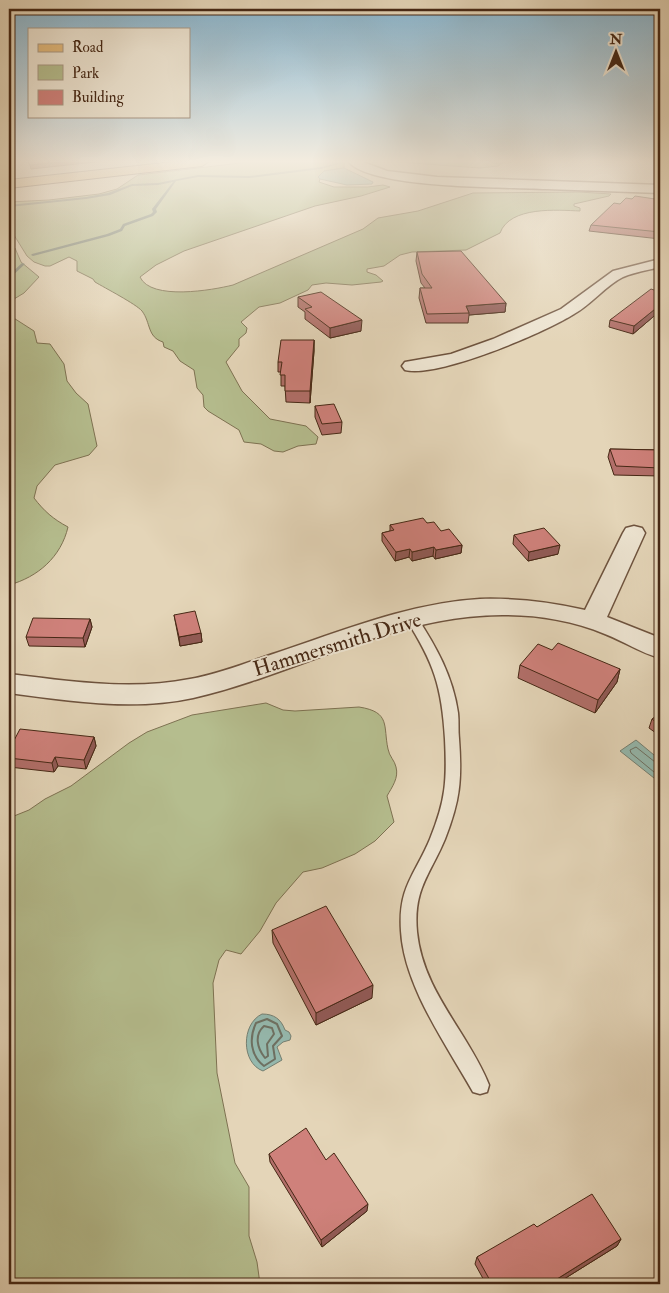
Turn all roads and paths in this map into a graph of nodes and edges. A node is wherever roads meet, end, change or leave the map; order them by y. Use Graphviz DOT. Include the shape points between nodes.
graph roads {
  1 [pos="660,263"];
  2 [pos="411,366"];
  3 [pos="634,533"];
  4 [pos="412,619"];
  5 [pos="593,620"];
  6 [pos="660,649"];
  7 [pos="9,684"];
  8 [pos="480,1085"];
  1 -- 2 [label="street" via="629,270 612,278 568,311 507,340 463,357"];
  3 -- 5 [label="street"];
  4 -- 5 [label="street, Hammersmith Drive" via="452,610 493,607 538,610"];
  4 -- 7 [label="street, Hammersmith Drive" via="178,690 100,695"];
  4 -- 8 [label="lane" via="427,641 447,692 454,762 453,790 445,816 436,842 414,884 409,932 412,950 432,1001"];
  5 -- 6 [label="street, Hammersmith Drive"];
}
